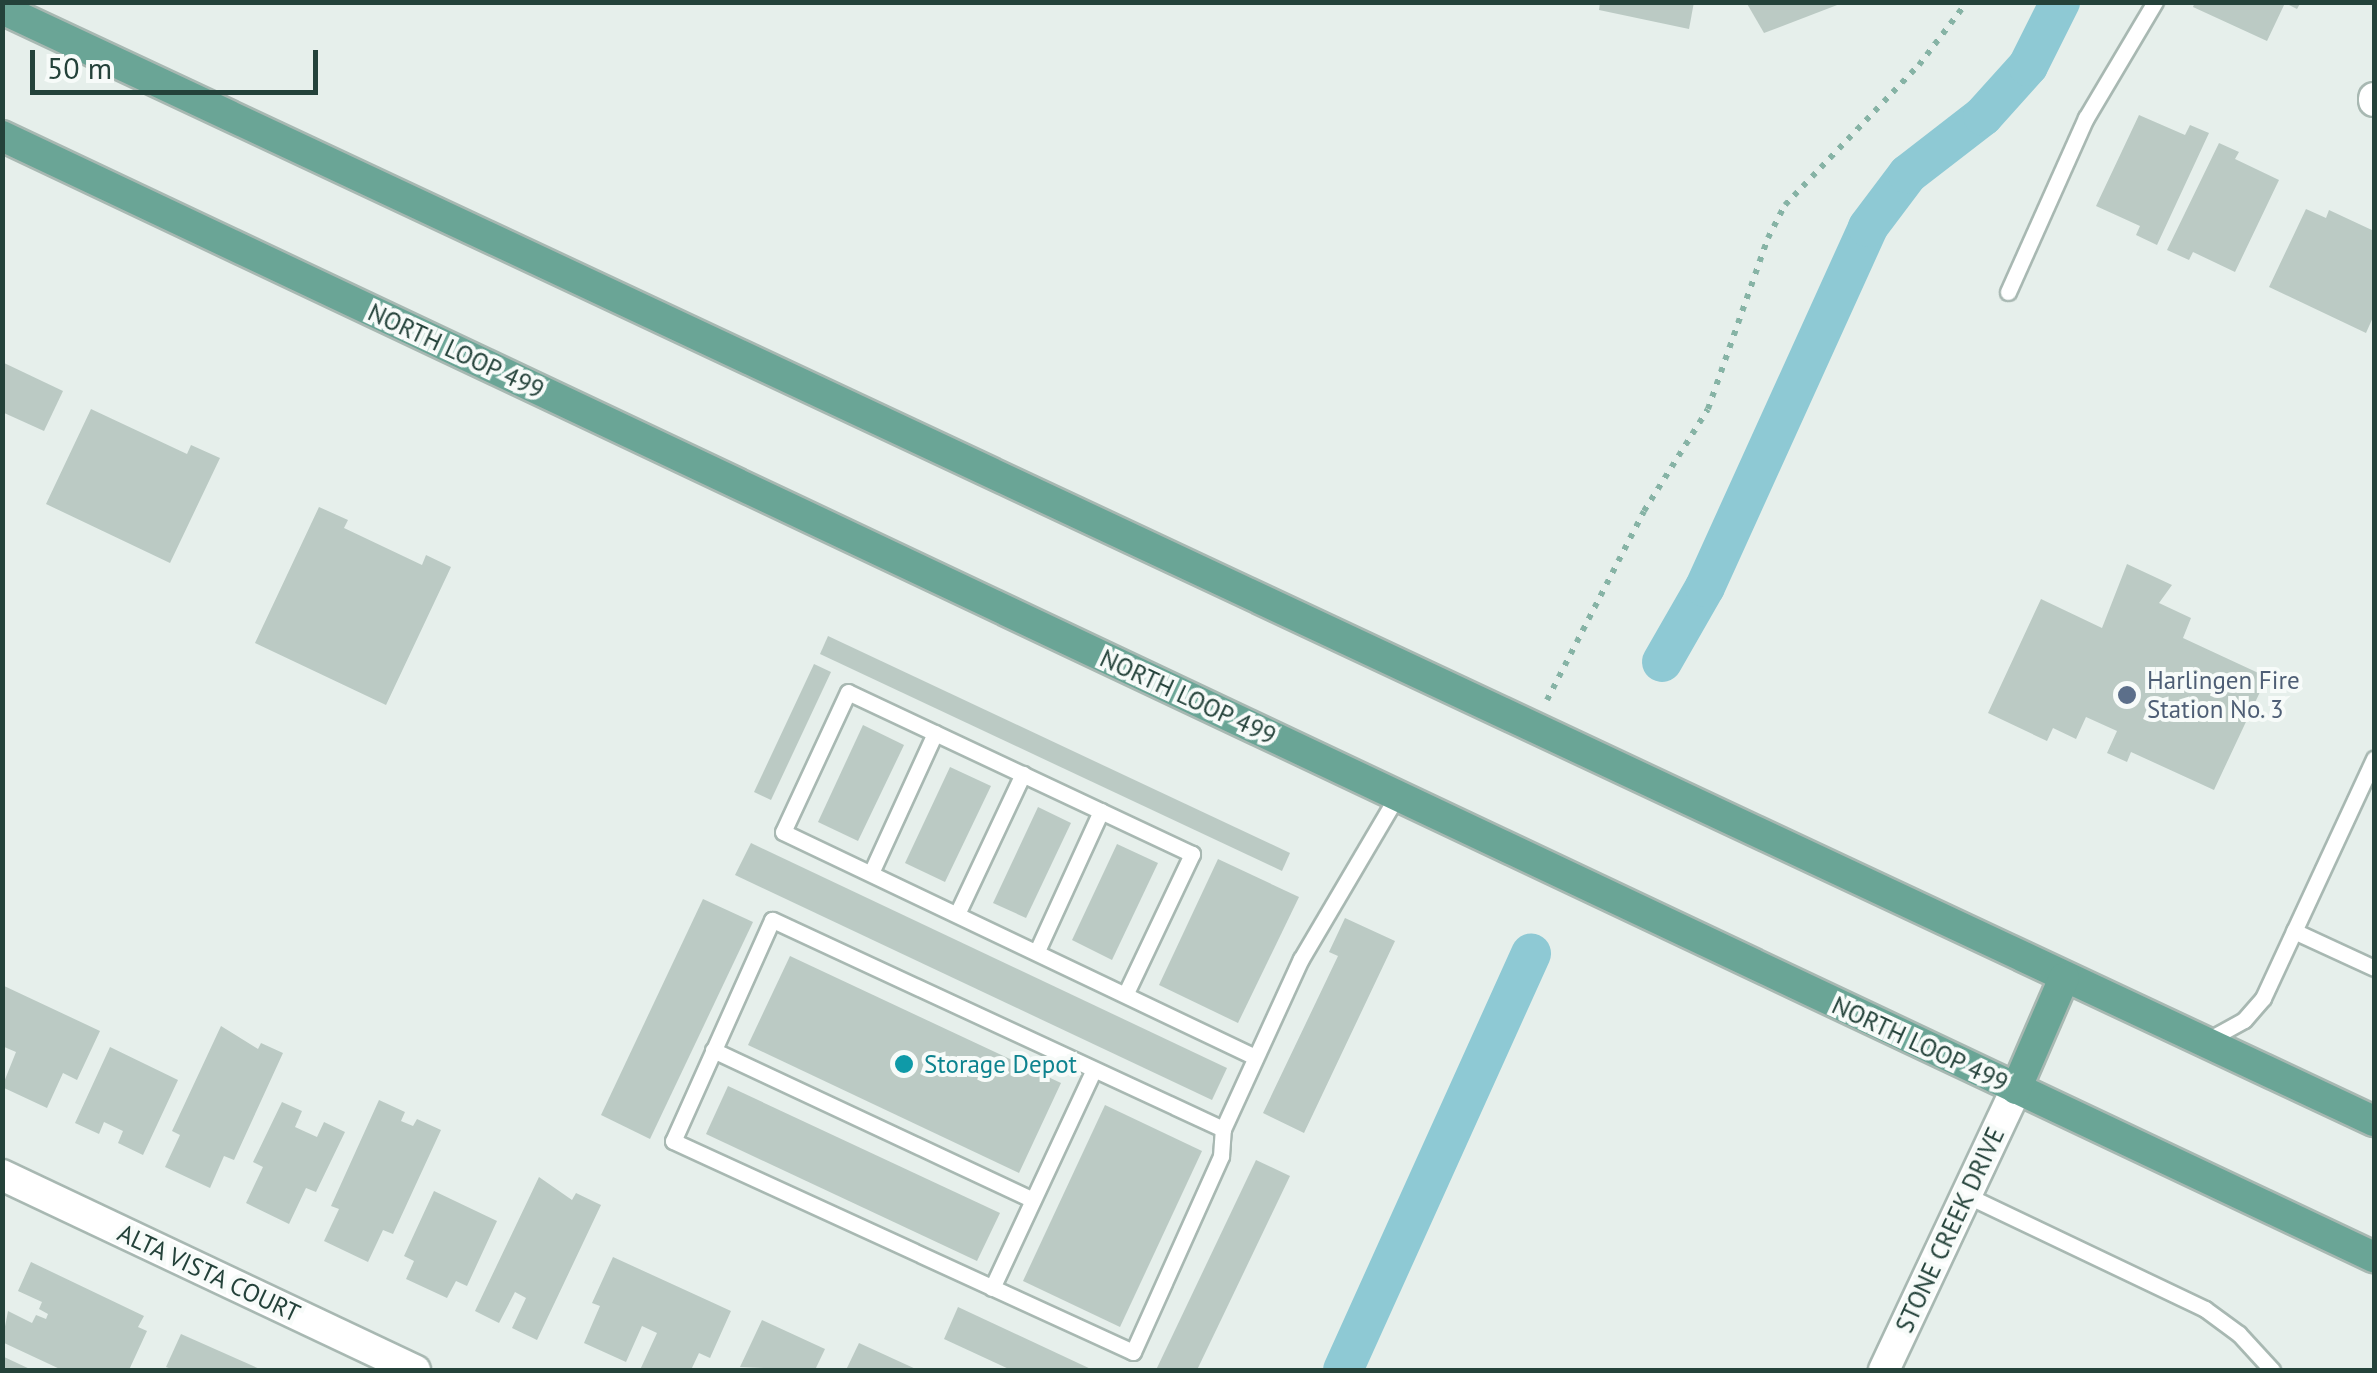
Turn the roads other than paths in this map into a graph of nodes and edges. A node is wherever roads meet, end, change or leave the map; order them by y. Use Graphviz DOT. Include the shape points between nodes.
graph roads {
  1 [pos="2154,2"];
  2 [pos="2,9"];
  3 [pos="2,136"];
  4 [pos="2008,292"];
  5 [pos="935,733"];
  6 [pos="2374,759"];
  7 [pos="1023,774"];
  8 [pos="1397,796"];
  9 [pos="1101,811"];
  10 [pos="872,873"];
  11 [pos="957,914"];
  12 [pos="2294,931"];
  13 [pos="1037,951"];
  14 [pos="2374,968"];
  15 [pos="2064,978"];
  16 [pos="1126,993"];
  17 [pos="2204,1042"];
  18 [pos="713,1050"];
  19 [pos="1255,1057"];
  20 [pos="1093,1071"];
  21 [pos="2016,1089"];
  22 [pos="2374,1121"];
  23 [pos="1223,1130"];
  24 [pos="2,1175"];
  25 [pos="1966,1195"];
  26 [pos="1033,1200"];
  27 [pos="2374,1257"];
  28 [pos="992,1288"];
  29 [pos="412,1370"];
  30 [pos="1884,1370"];
  31 [pos="2272,1370"];
  1 -- 4 [label="lane" via="2086,118"];
  2 -- 15 [label="main road"];
  3 -- 8 [label="main road, NORTH LOOP 499"];
  5 -- 7 [label="lane"];
  5 -- 10 [label="lane"];
  5 -- 10 [label="lane" via="848,692 791,814 783,832"];
  6 -- 12 [label="lane"];
  7 -- 9 [label="lane"];
  7 -- 11 [label="lane"];
  8 -- 19 [label="lane" via="1301,959"];
  8 -- 21 [label="main road, NORTH LOOP 499"];
  9 -- 13 [label="lane"];
  9 -- 16 [label="lane" via="1192,854"];
  10 -- 11 [label="lane"];
  11 -- 13 [label="lane"];
  12 -- 14 [label="lane"];
  12 -- 17 [label="lane" via="2262,998 2244,1020"];
  13 -- 16 [label="lane"];
  15 -- 17 [label="main road"];
  15 -- 21 [label="main road"];
  16 -- 19 [label="lane"];
  17 -- 22 [label="main road"];
  18 -- 20 [label="lane" via="772,920"];
  18 -- 26 [label="lane"];
  18 -- 28 [label="lane" via="673,1141"];
  19 -- 23 [label="lane"];
  20 -- 23 [label="lane"];
  20 -- 26 [label="lane"];
  21 -- 25 [label="street, STONE CREEK DRIVE"];
  21 -- 27 [label="main road, NORTH LOOP 499"];
  23 -- 28 [label="lane" via="1221,1156 1132,1352"];
  24 -- 29 [label="street, ALTA VISTA COURT"];
  25 -- 30 [label="street, STONE CREEK DRIVE"];
  25 -- 31 [label="lane" via="2205,1309 2240,1334"];
  26 -- 28 [label="lane"];
}
